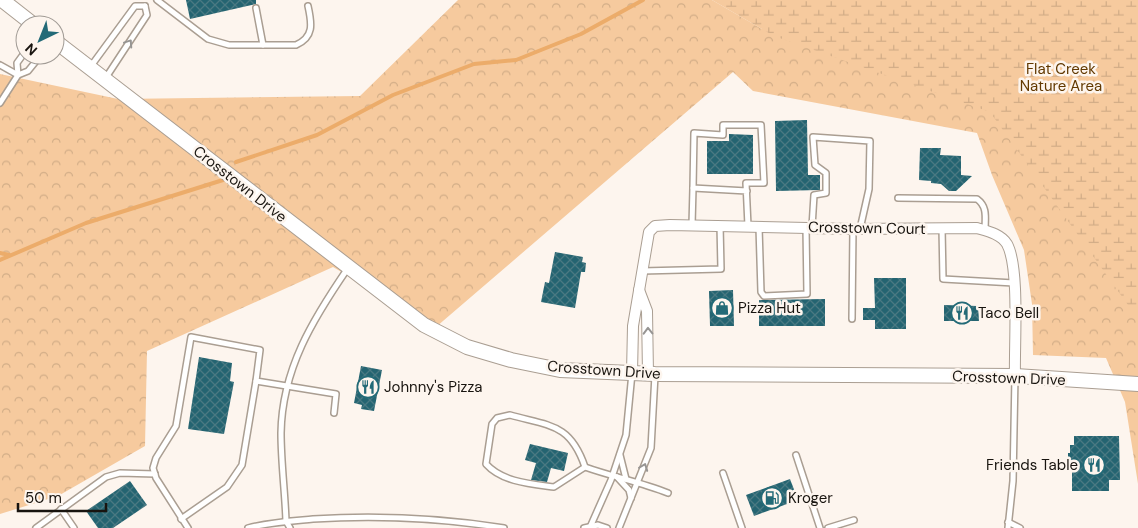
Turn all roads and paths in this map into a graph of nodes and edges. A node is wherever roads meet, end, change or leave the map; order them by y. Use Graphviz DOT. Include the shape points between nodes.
graph roads {
  1 [pos="2,0"];
  2 [pos="148,0"];
  3 [pos="159,1"];
  4 [pos="144,6"];
  5 [pos="308,6"];
  6 [pos="256,8"];
  7 [pos="21,15"];
  8 [pos="263,45"];
  9 [pos="65,49"];
  10 [pos="0,65"];
  11 [pos="17,65"];
  12 [pos="33,65"];
  13 [pos="90,68"];
  14 [pos="18,75"];
  15 [pos="105,79"];
  16 [pos="0,103"];
  17 [pos="693,188"];
  18 [pos="747,191"];
  19 [pos="898,198"];
  20 [pos="692,225"];
  21 [pos="720,225"];
  22 [pos="748,226"];
  23 [pos="759,226"];
  24 [pos="809,227"];
  25 [pos="942,228"];
  26 [pos="857,229"];
  27 [pos="984,230"];
  28 [pos="348,268"];
  29 [pos="641,271"];
  30 [pos="1014,283"];
  31 [pos="638,290"];
  32 [pos="852,319"];
  33 [pos="632,373"];
  34 [pos="651,374"];
  35 [pos="1015,376"];
  36 [pos="256,381"];
  37 [pos="1138,384"];
  38 [pos="288,387"];
  39 [pos="334,413"];
  40 [pos="620,455"];
  41 [pos="796,455"];
  42 [pos="585,466"];
  43 [pos="723,473"];
  44 [pos="155,474"];
  45 [pos="615,477"];
  46 [pos="626,479"];
  47 [pos="639,482"];
  48 [pos="668,493"];
  49 [pos="632,499"];
  50 [pos="61,510"];
  51 [pos="181,518"];
  52 [pos="854,520"];
  53 [pos="286,521"];
  54 [pos="591,525"];
  55 [pos="1008,525"];
  56 [pos="36,528"];
  57 [pos="74,528"];
  58 [pos="188,528"];
  59 [pos="248,528"];
  60 [pos="290,528"];
  61 [pos="504,528"];
  62 [pos="584,528"];
  63 [pos="606,528"];
  64 [pos="619,528"];
  65 [pos="742,528"];
  66 [pos="820,528"];
  67 [pos="828,528"];
  68 [pos="1020,528"];
  1 -- 7 [label="street"];
  2 -- 4 [label="lane"];
  3 -- 8 [label="lane" via="208,39 229,45"];
  4 -- 13 [label="lane" via="135,6"];
  15 -- 4 [label="lane, one-way" via="147,15"];
  5 -- 8 [label="lane" via="313,27 306,41 296,45"];
  6 -- 8 [label="lane"];
  9 -- 13 [label="street, Crosstown Drive"];
  10 -- 14 [label="lane"];
  11 -- 14 [label="lane"];
  12 -- 14 [label="lane"];
  13 -- 15 [label="street, Crosstown Drive"];
  14 -- 16 [label="lane"];
  15 -- 28 [label="street, Crosstown Drive"];
  17 -- 18 [label="lane"];
  17 -- 18 [label="lane" via="694,133 723,135 723,125 761,125 764,183 746,183"];
  17 -- 20 [label="lane"];
  18 -- 22 [label="lane"];
  19 -- 27 [label="lane" via="977,198 986,213"];
  20 -- 21 [label="street, Crosstown Court"];
  20 -- 29 [label="street, Crosstown Court" via="654,226 649,232"];
  21 -- 22 [label="street, Crosstown Court"];
  21 -- 29 [label="lane" via="721,269"];
  22 -- 23 [label="street, Crosstown Court"];
  23 -- 24 [label="street, Crosstown Court"];
  23 -- 24 [label="lane" via="761,292 764,296 807,294"];
  24 -- 26 [label="street, Crosstown Court"];
  24 -- 26 [label="lane" via="814,195 826,193 826,174 815,165 813,137 870,141 869,189"];
  25 -- 26 [label="street, Crosstown Court"];
  25 -- 27 [label="street, Crosstown Court"];
  25 -- 30 [label="lane" via="943,279"];
  26 -- 32 [label="lane"];
  27 -- 30 [label="street, Crosstown Court" via="993,232 1006,243 1014,263"];
  28 -- 33 [label="street, Crosstown Drive" via="424,325 467,347 560,370"];
  28 -- 38 [label="lane" via="303,340"];
  29 -- 31 [label="street, Crosstown Court"];
  30 -- 35 [label="street, Crosstown Court"];
  31 -- 33 [label="street, Crosstown Court"];
  34 -- 31 [label="street, one-way" via="647,311"];
  33 -- 34 [label="street, Crosstown Drive"];
  33 -- 40 [label="lane" via="626,435"];
  34 -- 35 [label="street, Crosstown Drive"];
  47 -- 34 [label="lane, one-way" via="651,448"];
  35 -- 37 [label="street, Crosstown Drive"];
  35 -- 55 [label="lane" via="1013,481"];
  36 -- 38 [label="lane"];
  36 -- 44 [label="lane" via="260,350 191,337 176,426 156,458"];
  36 -- 51 [label="lane" via="242,465 228,487"];
  38 -- 39 [label="lane" via="336,394"];
  38 -- 53 [label="lane" via="281,431"];
  40 -- 45 [label="lane"];
  40 -- 46 [label="lane"];
  41 -- 66 [label="lane"];
  42 -- 42 [label="lane" via="573,439 562,430 510,415 497,418 492,424 486,464 498,474 554,487"];
  42 -- 45 [label="lane"];
  43 -- 65 [label="lane"];
  44 -- 50 [label="lane" via="120,473 106,477"];
  44 -- 51 [label="lane"];
  45 -- 46 [label="lane"];
  45 -- 49 [label="lane" via="629,490"];
  45 -- 54 [label="lane"];
  46 -- 47 [label="lane"];
  47 -- 48 [label="lane"];
  47 -- 49 [label="lane"];
  49 -- 64 [label="lane"];
  50 -- 56 [label="lane"];
  50 -- 57 [label="lane"];
  51 -- 58 [label="lane"];
  52 -- 67 [label="lane"];
  53 -- 59 [label="lane"];
  53 -- 60 [label="lane"];
  53 -- 61 [label="lane" via="348,517 444,520"];
  54 -- 62 [label="lane"];
  54 -- 63 [label="lane"];
  55 -- 68 [label="lane"];
}
